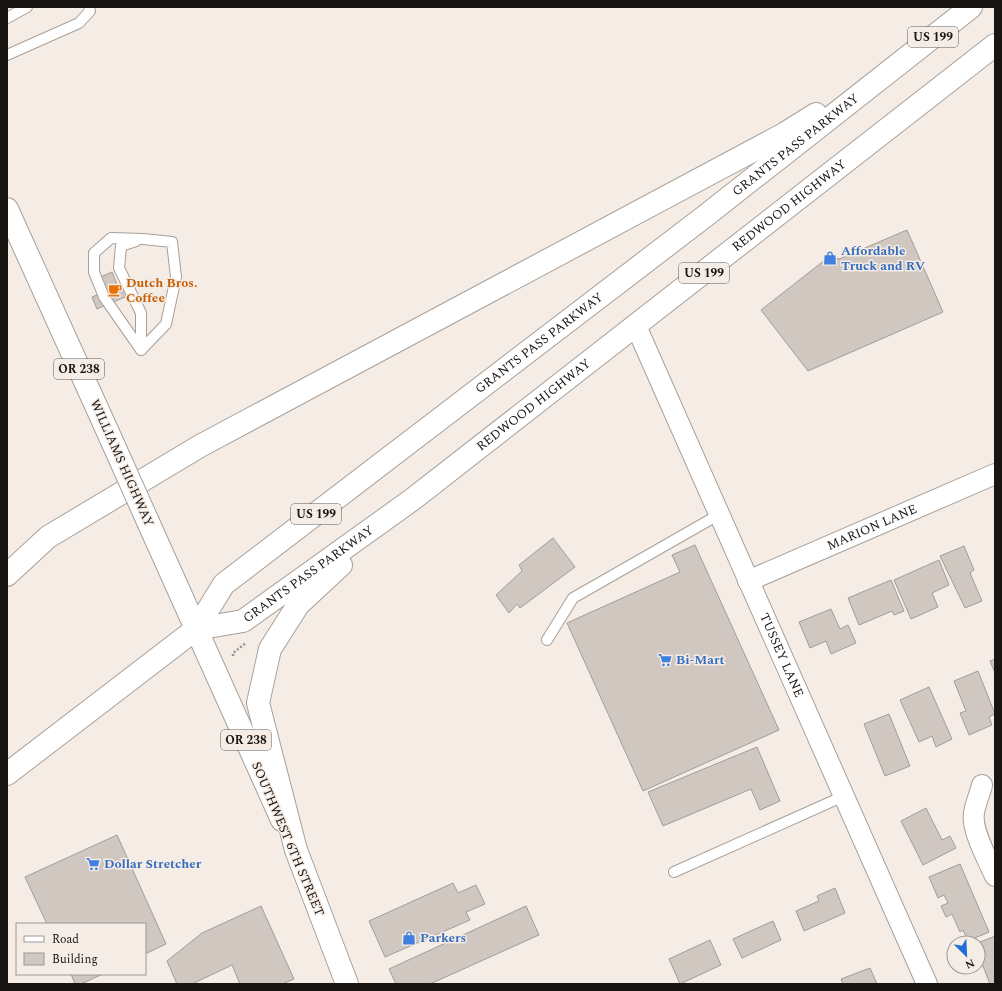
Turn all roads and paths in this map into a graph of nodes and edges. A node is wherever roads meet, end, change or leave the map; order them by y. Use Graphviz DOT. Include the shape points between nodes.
graph roads {
  1 [pos="27,7"];
  2 [pos="90,7"];
  3 [pos="971,7"];
  4 [pos="7,18"];
  5 [pos="995,45"];
  6 [pos="7,55"];
  7 [pos="895,67"];
  8 [pos="7,209"];
  9 [pos="143,239"];
  10 [pos="636,326"];
  11 [pos="141,350"];
  12 [pos="995,474"];
  13 [pos="412,500"];
  14 [pos="720,514"];
  15 [pos="7,575"];
  16 [pos="748,581"];
  17 [pos="196,629"];
  18 [pos="249,640"];
  19 [pos="547,640"];
  20 [pos="234,660"];
  21 [pos="7,774"];
  22 [pos="982,785"];
  23 [pos="844,796"];
  24 [pos="296,850"];
  25 [pos="674,872"];
  26 [pos="995,876"];
  27 [pos="347,984"];
  28 [pos="927,984"];
  1 -- 4 [label="lane"];
  2 -- 6 [label="lane" via="90,11 79,23"];
  3 -- 7 [label="main road, US 199"];
  5 -- 10 [label="main road, REDWOOD HIGHWAY / US 199"];
  7 -- 15 [label="main road" via="784,134 200,446 48,537"];
  7 -- 17 [label="main road, GRANTS PASS PARKWAY / US 199" via="704,217 224,584"];
  8 -- 17 [label="main road, WILLIAMS HIGHWAY / OR 238, bridge"];
  9 -- 11 [label="lane" via="121,246 119,268 141,313"];
  9 -- 11 [label="lane" via="172,242 176,276 166,324"];
  9 -- 11 [label="lane" via="111,238 94,253 94,272 104,297"];
  10 -- 13 [label="main road, REDWOOD HIGHWAY / US 199"];
  10 -- 14 [label="street, TUSSEY LANE"];
  12 -- 16 [label="street, MARION LANE"];
  13 -- 17 [label="main road, GRANTS PASS PARKWAY / US 199" via="243,621"];
  13 -- 24 [label="main road" via="298,605 270,649 258,702"];
  14 -- 16 [label="street, TUSSEY LANE"];
  14 -- 19 [label="lane" via="573,598"];
  16 -- 23 [label="street, TUSSEY LANE"];
  17 -- 21 [label="main road, GRANTS PASS PARKWAY / US 199"];
  17 -- 24 [label="main road, SOUTHWEST 6TH STREET / OR 238"];
  18 -- 20 [label="path" via="233,653"];
  22 -- 26 [label="street" via="973,814 982,847"];
  23 -- 25 [label="lane"];
  23 -- 28 [label="street, TUSSEY LANE"];
  24 -- 27 [label="main road, SOUTHWEST 6TH STREET / OR 238"];
}
